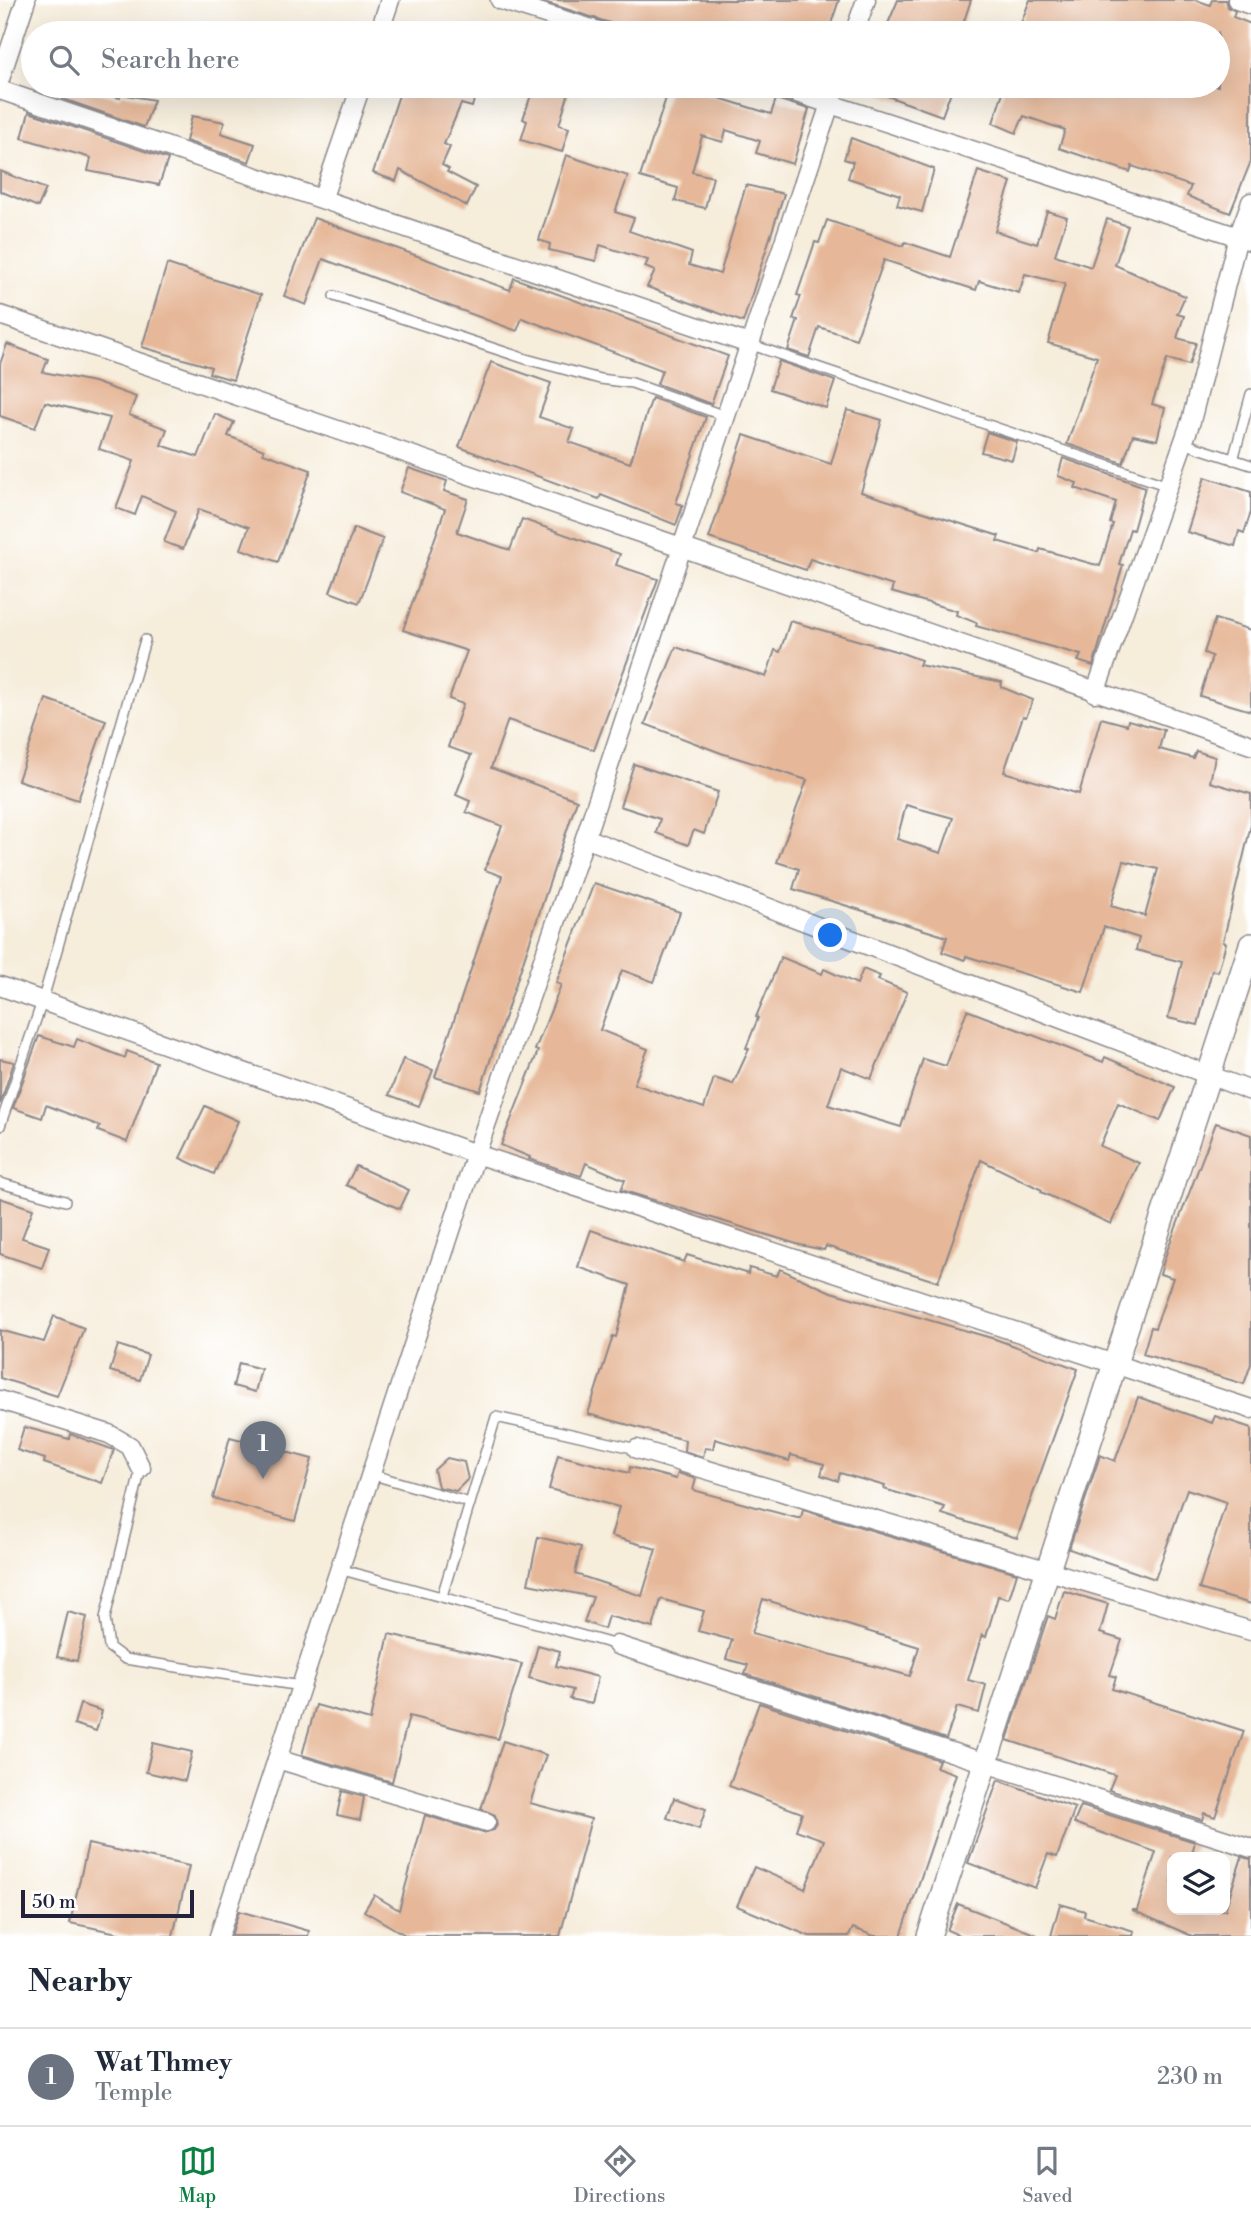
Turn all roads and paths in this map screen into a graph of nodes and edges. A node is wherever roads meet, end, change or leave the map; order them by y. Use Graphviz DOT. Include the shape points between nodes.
graph roads {
  1 [pos="26,0"];
  2 [pos="390,0"];
  3 [pos="500,0"];
  4 [pos="866,0"];
  5 [pos="1237,0"];
  6 [pos="1251,5"];
  7 [pos="383,21"];
  8 [pos="566,21"];
  9 [pos="859,21"];
  10 [pos="0,79"];
  11 [pos="0,90"];
  12 [pos="21,97"];
  13 [pos="24,98"];
  14 [pos="357,98"];
  15 [pos="832,98"];
  16 [pos="844,98"];
  17 [pos="323,197"];
  18 [pos="1251,202"];
  19 [pos="1245,239"];
  20 [pos="334,296"];
  21 [pos="0,315"];
  22 [pos="749,344"];
  23 [pos="1251,394"];
  24 [pos="725,416"];
  25 [pos="1182,443"];
  26 [pos="1233,460"];
  27 [pos="1251,465"];
  28 [pos="1168,486"];
  29 [pos="681,547"];
  30 [pos="145,640"];
  31 [pos="1095,693"];
  32 [pos="1251,746"];
  33 [pos="585,838"];
  34 [pos="1251,945"];
  35 [pos="0,986"];
  36 [pos="43,999"];
  37 [pos="1209,1073"];
  38 [pos="1251,1091"];
  39 [pos="0,1126"];
  40 [pos="476,1154"];
  41 [pos="0,1183"];
  42 [pos="65,1201"];
  43 [pos="1114,1366"];
  44 [pos="0,1400"];
  45 [pos="1251,1409"];
  46 [pos="637,1449"];
  47 [pos="141,1468"];
  48 [pos="370,1474"];
  49 [pos="470,1503"];
  50 [pos="1048,1568"];
  51 [pos="339,1569"];
  52 [pos="442,1596"];
  53 [pos="1251,1631"];
  54 [pos="617,1645"];
  55 [pos="301,1686"];
  56 [pos="277,1759"];
  57 [pos="984,1765"];
  58 [pos="486,1822"];
  59 [pos="1251,1848"];
  60 [pos="219,1936"];
  61 [pos="929,1936"];
  1 -- 10 [label="street"];
  2 -- 7 [label="street"];
  3 -- 8 [label="street"];
  4 -- 9 [label="street"];
  5 -- 6 [label="street"];
  11 -- 12 [label="street"];
  13 -- 17 [label="street"];
  14 -- 17 [label="street"];
  15 -- 22 [label="street"];
  16 -- 19 [label="street"];
  17 -- 22 [label="street"];
  18 -- 19 [label="street"];
  19 -- 25 [label="street"];
  20 -- 24 [label="lane" via="526,359 632,383"];
  21 -- 29 [label="street"];
  22 -- 24 [label="street"];
  22 -- 28 [label="lane"];
  23 -- 26 [label="lane"];
  24 -- 29 [label="street"];
  25 -- 26 [label="lane"];
  25 -- 28 [label="street"];
  26 -- 27 [label="lane"];
  28 -- 31 [label="street"];
  29 -- 31 [label="street"];
  29 -- 33 [label="street"];
  30 -- 36 [label="lane"];
  31 -- 32 [label="street"];
  33 -- 37 [label="street"];
  33 -- 40 [label="street"];
  34 -- 37 [label="street"];
  35 -- 36 [label="street"];
  36 -- 39 [label="lane"];
  36 -- 40 [label="street"];
  37 -- 38 [label="street"];
  37 -- 43 [label="street"];
  40 -- 43 [label="street"];
  40 -- 48 [label="street"];
  41 -- 42 [label="lane"];
  43 -- 45 [label="street"];
  43 -- 50 [label="street"];
  44 -- 47 [label="street" via="109,1434 130,1446"];
  46 -- 49 [label="lane" via="496,1417"];
  46 -- 50 [label="street"];
  47 -- 55 [label="lane" via="104,1618 109,1647 125,1659"];
  48 -- 49 [label="lane"];
  48 -- 51 [label="street"];
  49 -- 52 [label="lane"];
  50 -- 53 [label="street"];
  50 -- 57 [label="street"];
  51 -- 52 [label="lane"];
  51 -- 55 [label="street"];
  52 -- 54 [label="lane"];
  54 -- 57 [label="street"];
  55 -- 56 [label="street"];
  56 -- 58 [label="street"];
  56 -- 60 [label="street"];
  57 -- 59 [label="street"];
  57 -- 61 [label="street"];
}
